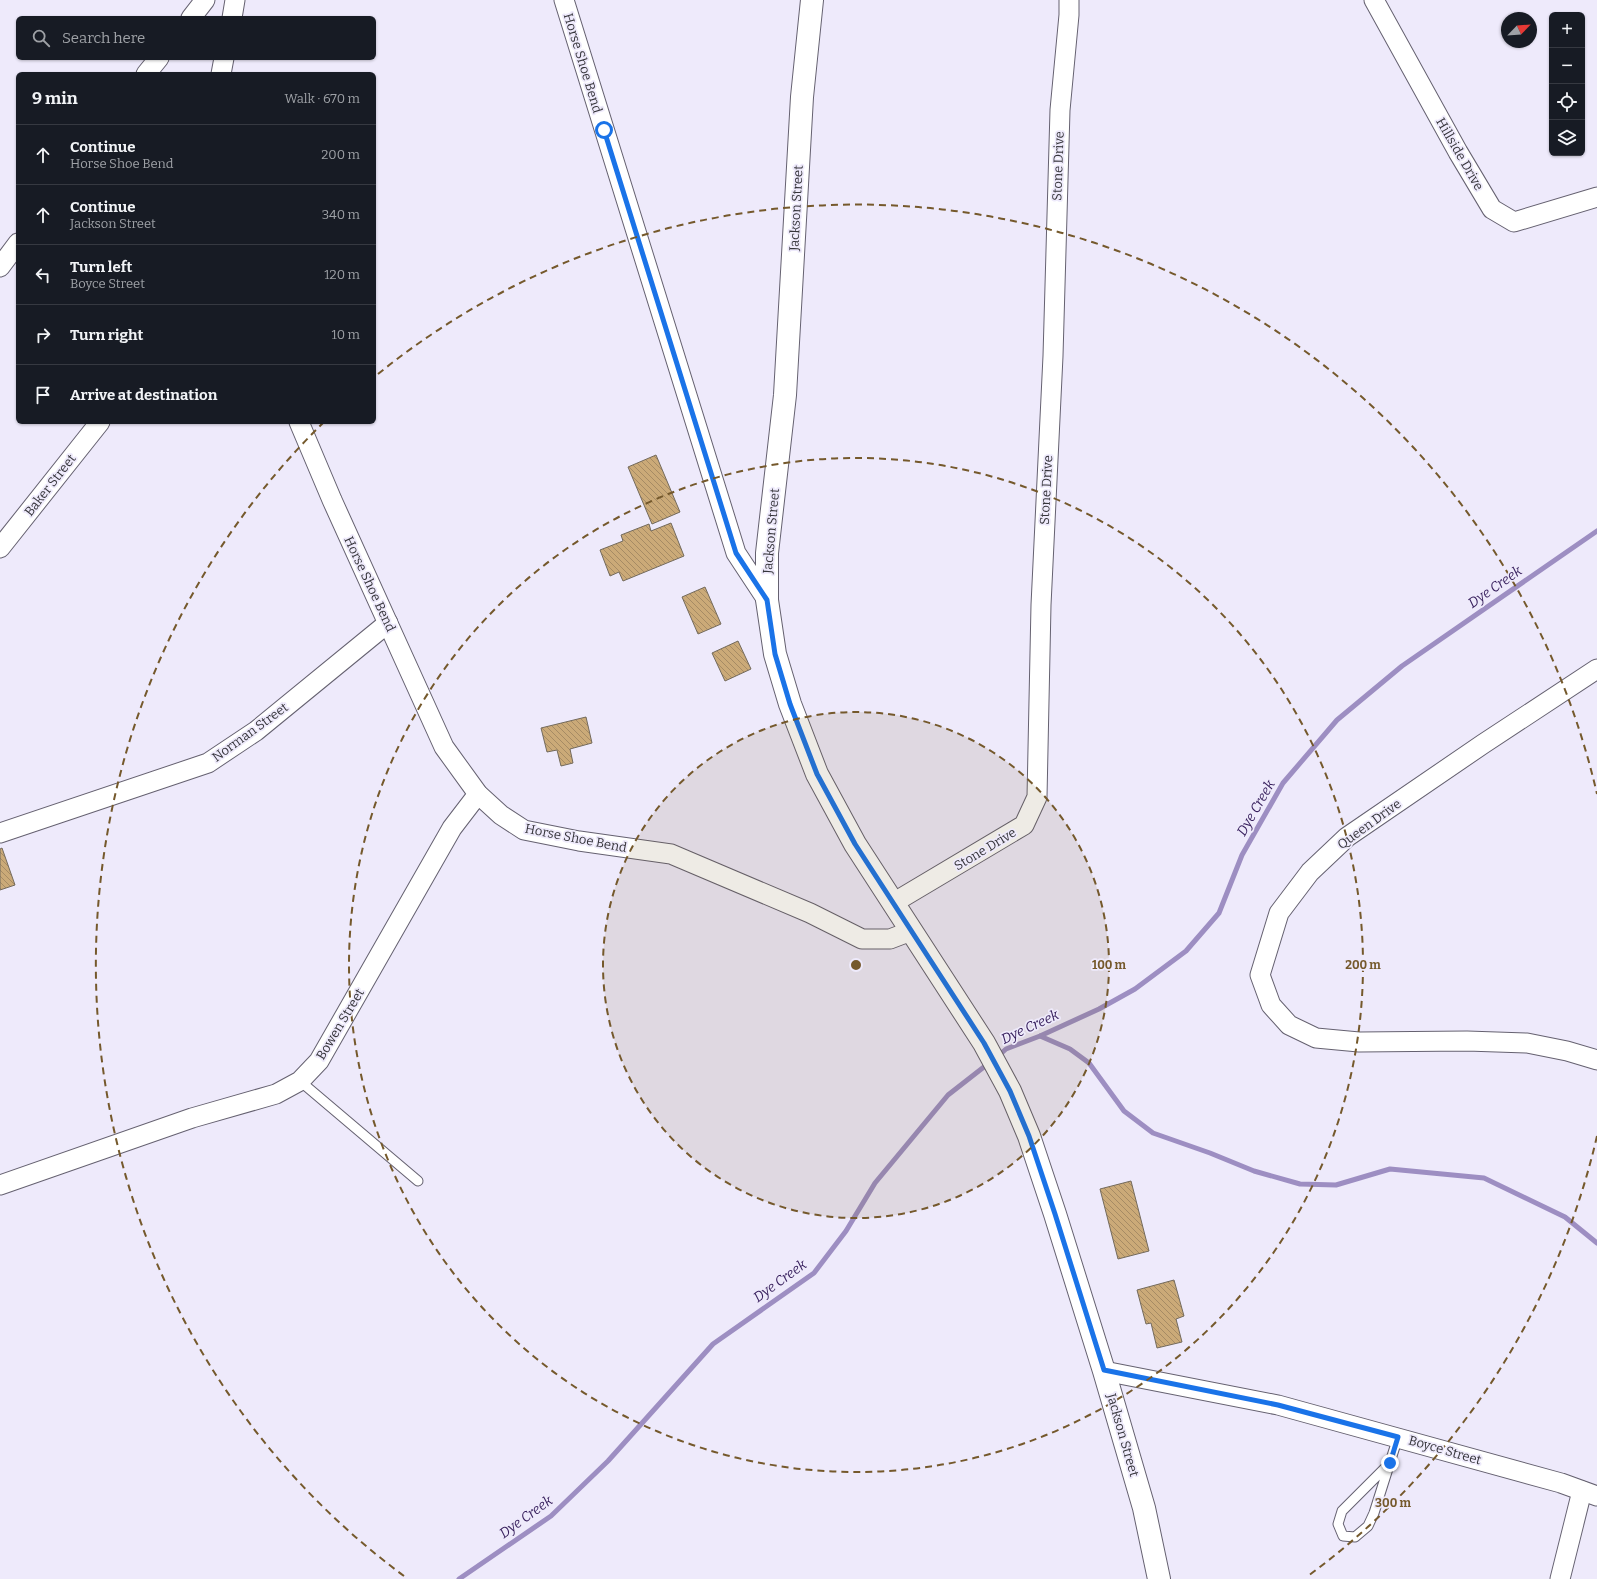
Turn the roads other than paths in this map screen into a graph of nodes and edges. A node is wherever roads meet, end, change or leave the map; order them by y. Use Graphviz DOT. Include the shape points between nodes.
graph roads {
  1 [pos="205,0"];
  2 [pos="235,0"];
  3 [pos="564,0"];
  4 [pos="812,0"];
  5 [pos="1069,0"];
  6 [pos="1374,0"];
  7 [pos="193,16"];
  8 [pos="232,16"];
  9 [pos="157,60"];
  10 [pos="224,60"];
  11 [pos="148,72"];
  12 [pos="221,72"];
  13 [pos="1597,197"];
  14 [pos="16,246"];
  15 [pos="0,267"];
  16 [pos="98,424"];
  17 [pos="300,424"];
  18 [pos="0,548"];
  19 [pos="767,600"];
  20 [pos="388,623"];
  21 [pos="1597,669"];
  22 [pos="478,794"];
  23 [pos="0,833"];
  24 [pos="893,903"];
  25 [pos="911,930"];
  26 [pos="1597,1060"];
  27 [pos="300,1081"];
  28 [pos="418,1180"];
  29 [pos="0,1185"];
  30 [pos="1104,1370"];
  31 [pos="1398,1437"];
  32 [pos="1390,1463"];
  33 [pos="1590,1493"];
  34 [pos="1159,1579"];
  35 [pos="1560,1579"];
  1 -- 7 [label="street"];
  2 -- 8 [label="street"];
  3 -- 19 [label="street, Horse Shoe Bend" via="736,553"];
  4 -- 19 [label="street, Jackson Street" via="802,97 785,395 768,553"];
  5 -- 24 [label="street, Stone Drive" via="1060,110 1053,356 1041,605 1037,797 1024,825"];
  6 -- 13 [label="street, Hillside Drive" via="1492,209 1514,222"];
  9 -- 11 [label="street"];
  10 -- 12 [label="street"];
  14 -- 15 [label="street"];
  16 -- 18 [label="street, Baker Street"];
  17 -- 20 [label="street, Horse Shoe Bend"];
  19 -- 24 [label="street, Jackson Street" via="775,654 817,774 855,844"];
  20 -- 22 [label="street, Horse Shoe Bend" via="444,746"];
  20 -- 23 [label="street, Norman Street" via="256,731 208,763"];
  21 -- 26 [label="street, Queen Drive" via="1347,837 1310,872 1279,913 1260,975 1271,1005 1289,1025 1316,1038 1359,1042 1527,1043"];
  22 -- 25 [label="street, Horse Shoe Bend" via="501,815 524,830 671,854 810,913 862,939 890,939"];
  22 -- 27 [label="street, Bowen Street" via="452,828 319,1061"];
  24 -- 25 [label="street, Jackson Street"];
  25 -- 30 [label="street, Jackson Street" via="984,1043 1010,1091 1048,1192"];
  27 -- 28 [label="lane"];
  27 -- 29 [label="street, Bowen Street" via="276,1094 192,1118"];
  30 -- 31 [label="street, Boyce Street" via="1278,1405"];
  30 -- 34 [label="street, Jackson Street" via="1144,1508"];
  31 -- 32 [label="lane"];
  31 -- 33 [label="street, Boyce Street"];
  32 -- 32 [label="lane" via="1368,1526 1355,1537 1343,1536 1338,1524 1342,1511"];
  33 -- 35 [label="street"];
}
